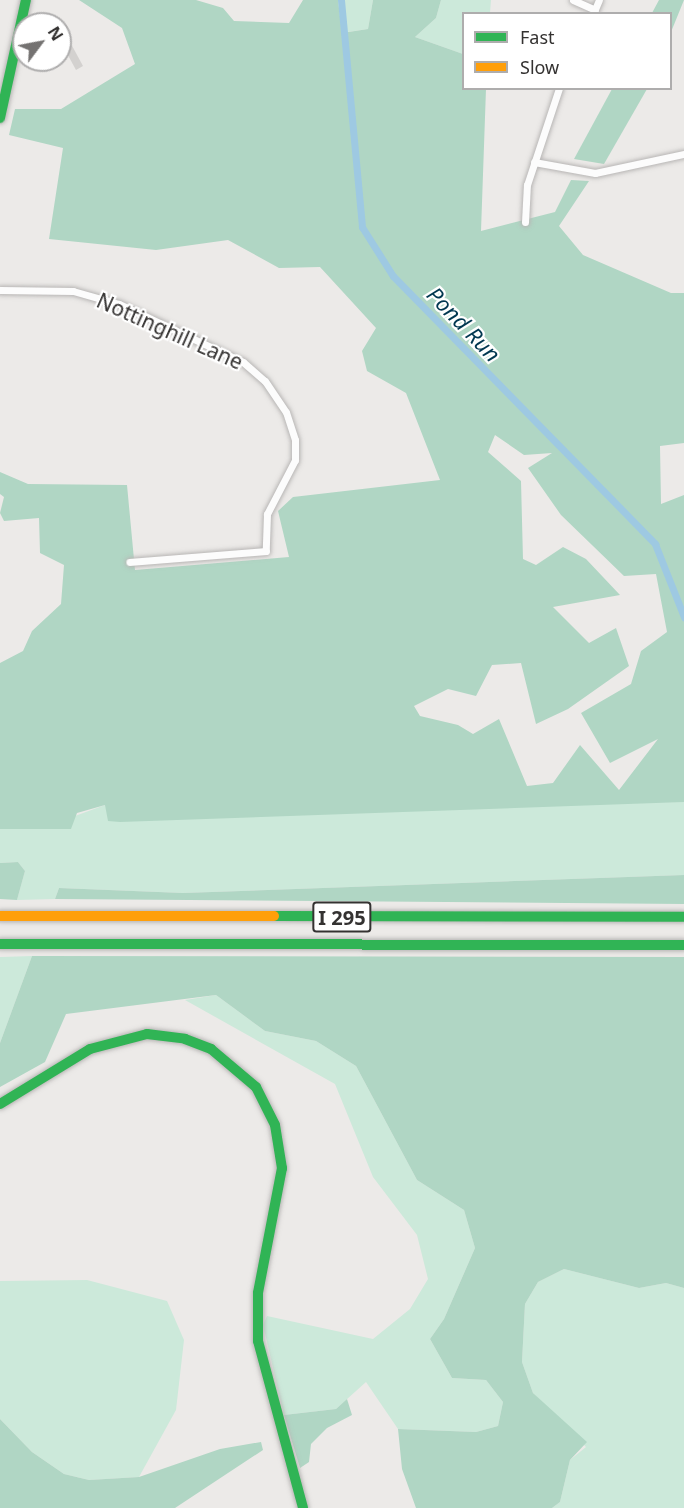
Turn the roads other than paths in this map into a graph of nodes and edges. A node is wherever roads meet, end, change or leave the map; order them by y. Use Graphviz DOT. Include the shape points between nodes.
graph roads {
  1 [pos="26,0"];
  2 [pos="573,0"];
  3 [pos="599,0"];
  4 [pos="594,12"];
  5 [pos="558,90"];
  6 [pos="0,118"];
  7 [pos="684,154"];
  8 [pos="534,162"];
  9 [pos="525,222"];
  10 [pos="0,290"];
  11 [pos="129,562"];
  12 [pos="0,916"];
  13 [pos="684,917"];
  14 [pos="0,944"];
  15 [pos="684,945"];
  16 [pos="0,1104"];
  17 [pos="303,1508"];
  1 -- 6 [label="main road"];
  2 -- 4 [label="street"];
  3 -- 4 [label="street"];
  5 -- 8 [label="street"];
  7 -- 8 [label="street" via="595,173"];
  8 -- 9 [label="street" via="525,197"];
  10 -- 11 [label="street, Nottinghill Lane" via="73,291 119,304 243,362 265,381 286,412 295,440 295,460 267,514 266,551"];
  12 -- 13 [label="main road, I 295"];
  14 -- 15 [label="main road, I 295"];
  16 -- 17 [label="main road" via="90,1049 140,1035 174,1036 211,1049 256,1087 275,1125 282,1168 258,1293 258,1341"];
}
